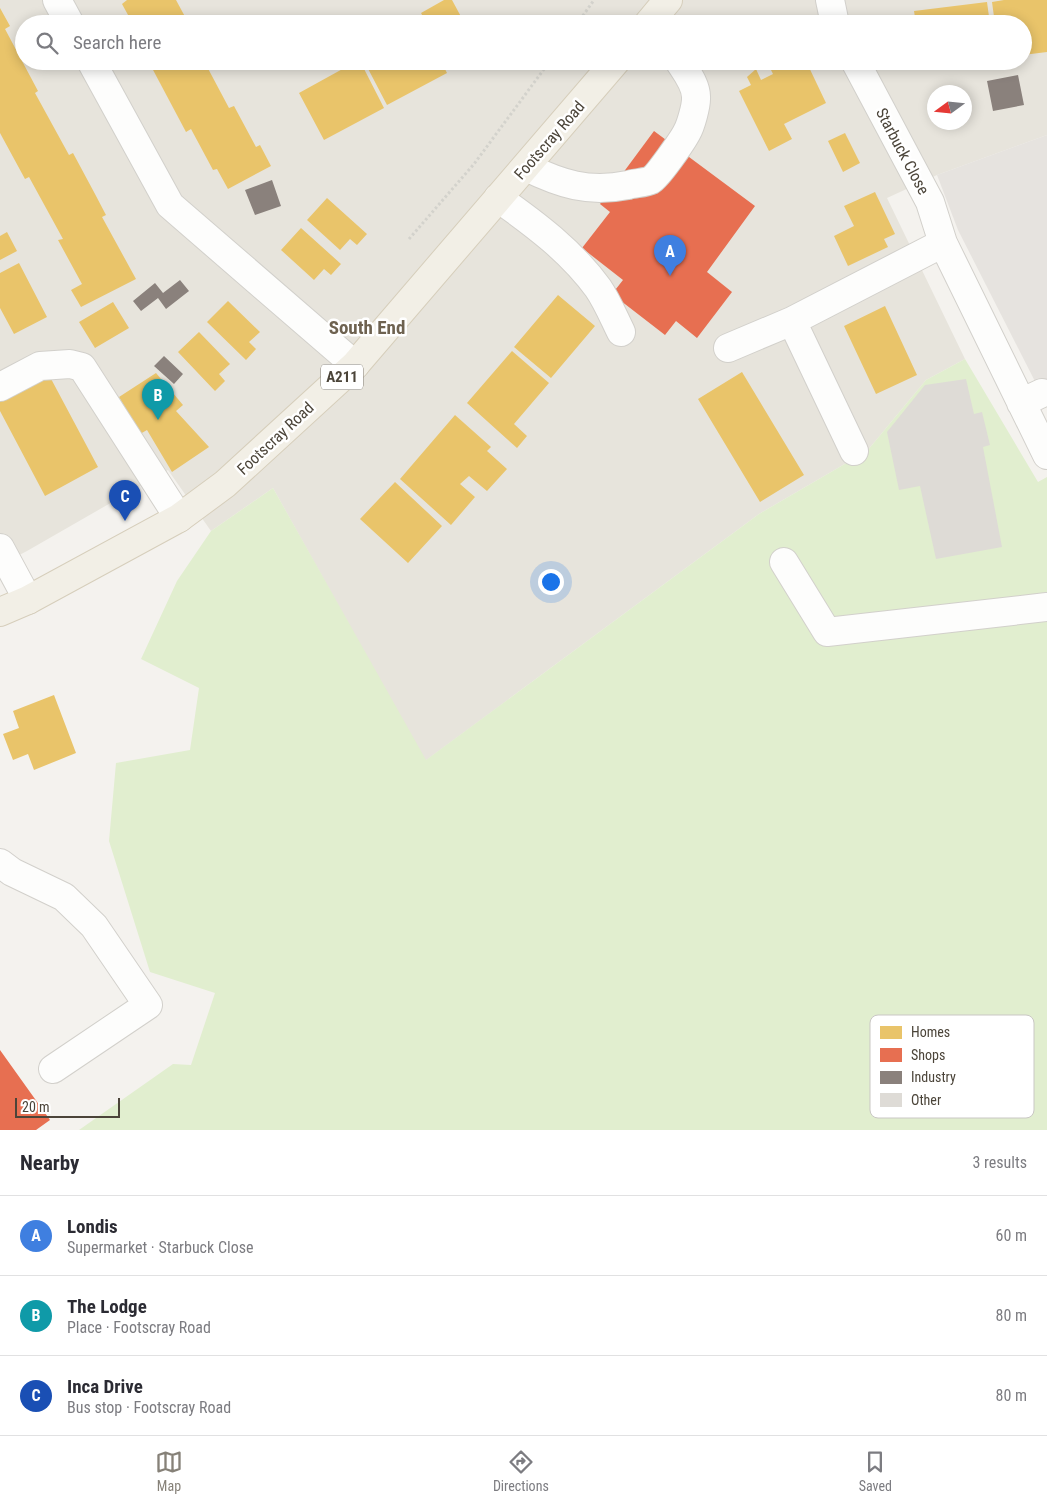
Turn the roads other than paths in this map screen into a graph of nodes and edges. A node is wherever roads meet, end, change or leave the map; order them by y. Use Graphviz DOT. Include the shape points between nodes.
graph roads {
  1 [pos="57,0"];
  2 [pos="668,0"];
  3 [pos="830,0"];
  4 [pos="65,15"];
  5 [pos="655,15"];
  6 [pos="833,15"];
  7 [pos="96,70"];
  8 [pos="608,70"];
  9 [pos="685,70"];
  10 [pos="860,70"];
  11 [pos="526,166"];
  12 [pos="498,198"];
  13 [pos="943,243"];
  14 [pos="792,321"];
  15 [pos="621,332"];
  16 [pos="728,348"];
  17 [pos="355,365"];
  18 [pos="0,387"];
  19 [pos="854,451"];
  20 [pos="1047,455"];
  21 [pos="179,518"];
  22 [pos="0,548"];
  23 [pos="784,562"];
  24 [pos="28,600"];
  25 [pos="1047,607"];
  26 [pos="0,612"];
  27 [pos="0,863"];
  28 [pos="53,1069"];
  1 -- 4 [label="street"];
  2 -- 5 [label="main road"];
  3 -- 6 [label="street"];
  7 -- 17 [label="street" via="170,205"];
  8 -- 11 [label="main road, Footscray Road / A211"];
  9 -- 11 [label="street" via="693,82 696,99 688,132 651,180 612,188 578,187"];
  10 -- 13 [label="street, Starbuck Close" via="930,202"];
  11 -- 12 [label="main road, Footscray Road / A211"];
  12 -- 15 [label="street" via="575,259 599,290"];
  12 -- 17 [label="main road, Footscray Road / A211"];
  13 -- 14 [label="street"];
  13 -- 20 [label="street, Starbuck Close" via="1002,364 1031,398"];
  14 -- 16 [label="street"];
  14 -- 19 [label="street"];
  17 -- 21 [label="main road, Footscray Road / A211" via="225,484"];
  18 -- 21 [label="street" via="40,366 70,364 82,367"];
  21 -- 24 [label="main road, Footscray Road / A211"];
  22 -- 24 [label="street"];
  23 -- 25 [label="street" via="827,632"];
  24 -- 26 [label="main road, Footscray Road / A211"];
  27 -- 28 [label="street" via="64,897 94,926 148,1005"];
}
